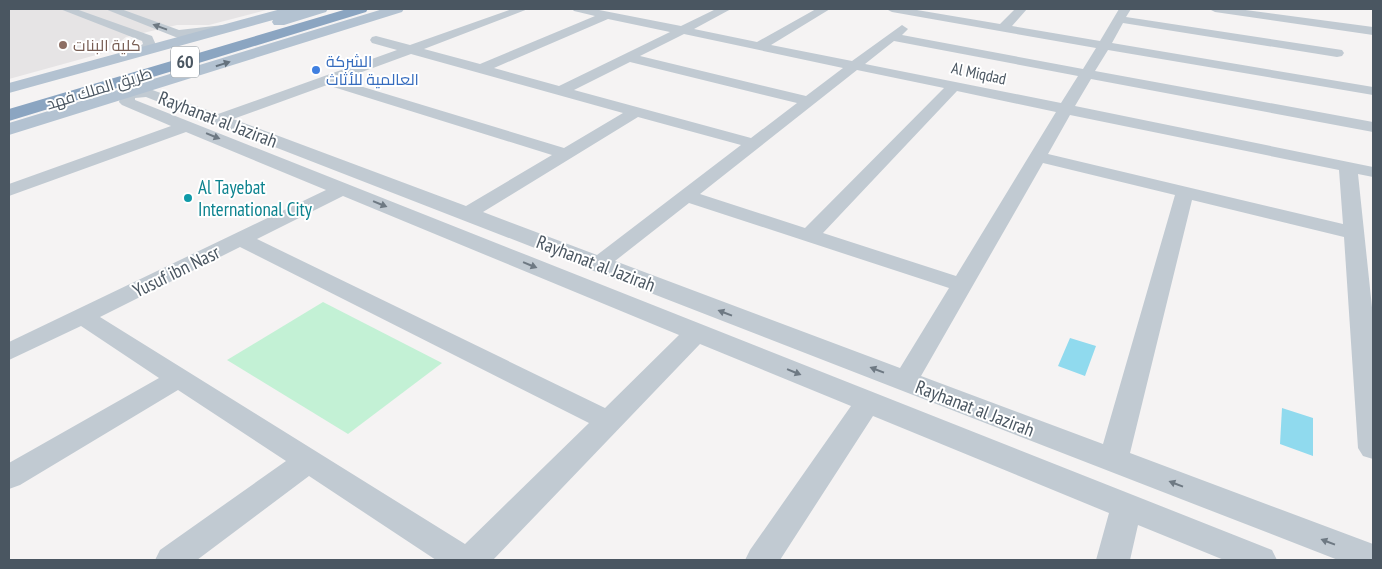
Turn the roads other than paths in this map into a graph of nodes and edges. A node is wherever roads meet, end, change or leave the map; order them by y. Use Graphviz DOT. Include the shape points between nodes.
graph roads {
  1 [pos="66,9"];
  2 [pos="135,9"];
  3 [pos="296,9"];
  4 [pos="321,9"];
  5 [pos="332,9"];
  6 [pos="361,9"];
  7 [pos="374,9"];
  8 [pos="397,9"];
  9 [pos="522,9"];
  10 [pos="578,9"];
  11 [pos="725,9"];
  12 [pos="824,9"];
  13 [pos="892,9"];
  14 [pos="1021,9"];
  15 [pos="1215,9"];
  16 [pos="1219,9"];
  17 [pos="115,10"];
  18 [pos="924,11"];
  19 [pos="1234,12"];
  20 [pos="1122,14"];
  21 [pos="607,15"];
  22 [pos="96,19"];
  23 [pos="1338,26"];
  24 [pos="224,28"];
  25 [pos="260,28"];
  26 [pos="1003,28"];
  27 [pos="682,30"];
  28 [pos="288,31"];
  29 [pos="1373,31"];
  30 [pos="1224,35"];
  31 [pos="891,37"];
  32 [pos="376,40"];
  33 [pos="1104,45"];
  34 [pos="759,46"];
  35 [pos="411,49"];
  36 [pos="138,52"];
  37 [pos="1337,52"];
  38 [pos="627,57"];
  39 [pos="1214,64"];
  40 [pos="854,66"];
  41 [pos="483,68"];
  42 [pos="1087,74"];
  43 [pos="327,80"];
  44 [pos="1336,84"];
  45 [pos="954,86"];
  46 [pos="9,88"];
  47 [pos="562,90"];
  48 [pos="1373,91"];
  49 [pos="127,94"];
  50 [pos="9,100"];
  51 [pos="809,101"];
  52 [pos="1066,109"];
  53 [pos="636,111"];
  54 [pos="9,115"];
  55 [pos="218,119"];
  56 [pos="186,126"];
  57 [pos="1373,127"];
  58 [pos="9,130"];
  59 [pos="754,144"];
  60 [pos="565,154"];
  61 [pos="1038,157"];
  62 [pos="1348,167"];
  63 [pos="1373,172"];
  64 [pos="343,189"];
  65 [pos="9,190"];
  66 [pos="1185,192"];
  67 [pos="686,196"];
  68 [pos="467,214"];
  69 [pos="809,236"];
  70 [pos="240,239"];
  71 [pos="1361,243"];
  72 [pos="598,264"];
  73 [pos="962,284"];
  74 [pos="1367,305"];
  75 [pos="82,316"];
  76 [pos="697,332"];
  77 [pos="789,337"];
  78 [pos="9,352"];
  79 [pos="767,361"];
  80 [pos="179,378"];
  81 [pos="905,381"];
  82 [pos="868,402"];
  83 [pos="1371,409"];
  84 [pos="608,421"];
  85 [pos="1373,448"];
  86 [pos="308,461"];
  87 [pos="1113,461"];
  88 [pos="9,477"];
  89 [pos="1126,506"];
  90 [pos="172,560"];
  91 [pos="463,560"];
  92 [pos="471,560"];
  93 [pos="762,560"];
  94 [pos="1113,560"];
  95 [pos="1260,560"];
  96 [pos="1373,560"];
  1 -- 22 [label="street"];
  2 -- 17 [label="street"];
  3 -- 24 [label="main road"];
  4 -- 25 [label="main road"];
  5 -- 25 [label="highway, طريق الملك فهد / 60"];
  6 -- 28 [label="highway, طريق الملك فهد / 60"];
  7 -- 28 [label="highway"];
  49 -- 8 [label="main road, one-way"];
  9 -- 35 [label="street"];
  10 -- 21 [label="street, Al Miqdad"];
  11 -- 27 [label="street"];
  12 -- 34 [label="street"];
  13 -- 18 [label="street"];
  14 -- 26 [label="street"];
  15 -- 16 [label="street"];
  16 -- 19 [label="street"];
  17 -- 22 [label="street"];
  24 -- 17 [label="street, one-way" via="178,34"];
  18 -- 26 [label="street"];
  18 -- 31 [label="street"];
  19 -- 23 [label="street"];
  19 -- 30 [label="street"];
  20 -- 30 [label="street"];
  20 -- 33 [label="street"];
  21 -- 27 [label="street, Al Miqdad"];
  21 -- 41 [label="street"];
  22 -- 36 [label="street" via="148,39 150,45"];
  23 -- 29 [label="street"];
  23 -- 37 [label="street"];
  24 -- 36 [label="main road"];
  25 -- 50 [label="highway, طريق الملك فهد / 60"];
  26 -- 33 [label="street"];
  27 -- 34 [label="street, Al Miqdad"];
  27 -- 38 [label="street"];
  28 -- 54 [label="highway, طريق الملك فهد / 60"];
  30 -- 37 [label="street"];
  30 -- 39 [label="street"];
  31 -- 40 [label="street"];
  31 -- 42 [label="street"];
  32 -- 35 [label="street"];
  33 -- 39 [label="street"];
  33 -- 42 [label="street"];
  34 -- 40 [label="street, Al Miqdad"];
  35 -- 41 [label="street"];
  35 -- 43 [label="street"];
  36 -- 46 [label="main road"];
  37 -- 44 [label="street"];
  38 -- 47 [label="street"];
  38 -- 51 [label="street"];
  39 -- 44 [label="street"];
  40 -- 45 [label="street, Al Miqdad"];
  40 -- 51 [label="street"];
  41 -- 47 [label="street"];
  42 -- 52 [label="street"];
  42 -- 57 [label="street"];
  43 -- 55 [label="street"];
  43 -- 60 [label="street"];
  44 -- 48 [label="street"];
  45 -- 52 [label="street, Al Miqdad"];
  45 -- 69 [label="street"];
  47 -- 53 [label="street"];
  49 -- 55 [label="street, Rayhanat al Jazirah" via="147,92"];
  49 -- 56 [label="street, Rayhanat al Jazirah" via="127,102"];
  49 -- 58 [label="main road"];
  51 -- 59 [label="street"];
  52 -- 61 [label="street"];
  52 -- 62 [label="street, Al Miqdad"];
  53 -- 59 [label="street"];
  53 -- 60 [label="street"];
  55 -- 68 [label="street, Rayhanat al Jazirah"];
  56 -- 64 [label="street, Rayhanat al Jazirah, one-way"];
  56 -- 65 [label="street"];
  59 -- 67 [label="street"];
  60 -- 68 [label="street"];
  61 -- 66 [label="street"];
  61 -- 73 [label="street"];
  62 -- 63 [label="street, Al Miqdad"];
  62 -- 71 [label="street"];
  64 -- 70 [label="street, Yusuf ibn Nasr"];
  64 -- 76 [label="street, Rayhanat al Jazirah, one-way"];
  66 -- 71 [label="street"];
  66 -- 87 [label="street"];
  67 -- 69 [label="street"];
  67 -- 72 [label="street"];
  68 -- 72 [label="street, Rayhanat al Jazirah"];
  69 -- 73 [label="street"];
  70 -- 75 [label="street, Yusuf ibn Nasr"];
  70 -- 84 [label="street"];
  71 -- 74 [label="street"];
  77 -- 72 [label="street, Rayhanat al Jazirah, one-way"];
  73 -- 81 [label="street"];
  74 -- 83 [label="street"];
  75 -- 78 [label="street, Yusuf ibn Nasr"];
  75 -- 80 [label="street"];
  76 -- 79 [label="street, Rayhanat al Jazirah"];
  76 -- 84 [label="street"];
  77 -- 79 [label="street"];
  81 -- 77 [label="street, Rayhanat al Jazirah, one-way"];
  79 -- 82 [label="street, Rayhanat al Jazirah, one-way"];
  80 -- 86 [label="street"];
  80 -- 88 [label="street"];
  81 -- 87 [label="street, Rayhanat al Jazirah"];
  82 -- 89 [label="street, Rayhanat al Jazirah"];
  82 -- 93 [label="street"];
  83 -- 85 [label="street"];
  84 -- 92 [label="street"];
  86 -- 90 [label="street"];
  86 -- 91 [label="street"];
  96 -- 87 [label="street, Rayhanat al Jazirah, one-way"];
  89 -- 94 [label="street"];
  89 -- 95 [label="street, Rayhanat al Jazirah"];
}
